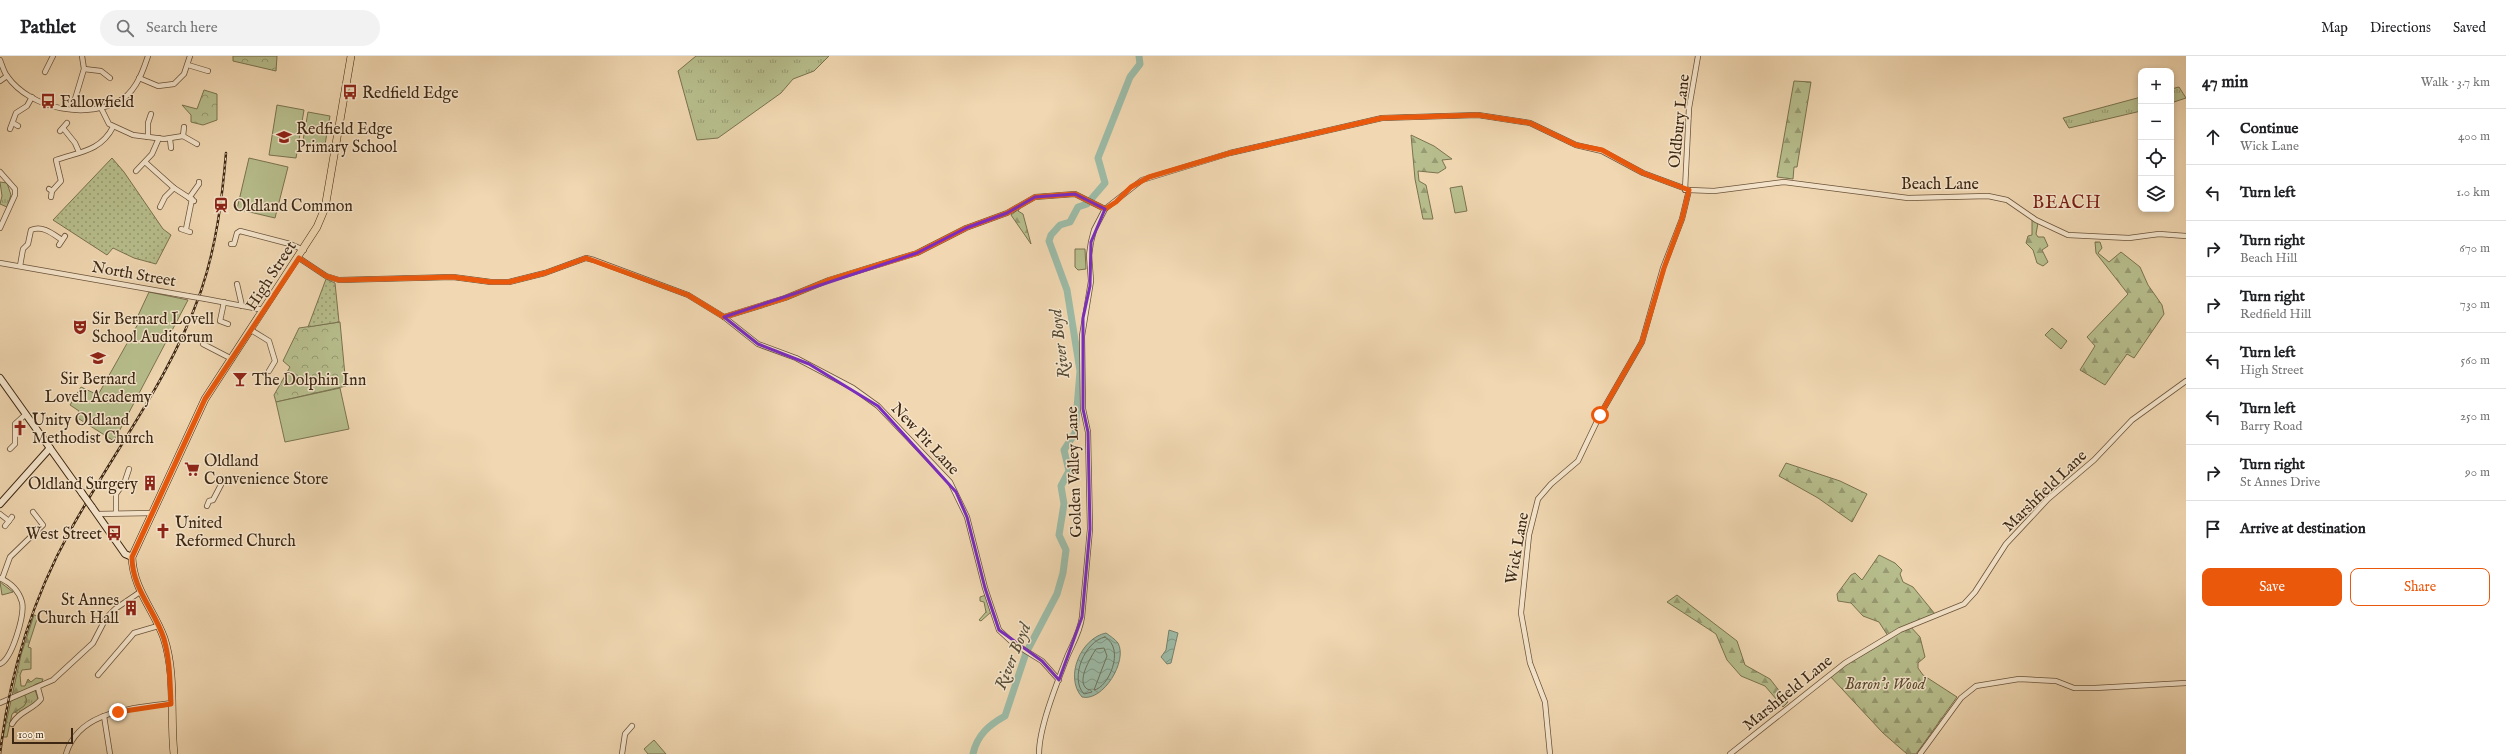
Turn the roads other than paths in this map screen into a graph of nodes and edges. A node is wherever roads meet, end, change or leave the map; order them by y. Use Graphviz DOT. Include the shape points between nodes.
graph roads {
  1 [pos="53,56"];
  2 [pos="82,56"];
  3 [pos="148,56"];
  4 [pos="190,56"];
  5 [pos="351,56"];
  6 [pos="1698,56"];
  7 [pos="0,60"];
  8 [pos="188,65"];
  9 [pos="84,69"];
  10 [pos="208,70"];
  11 [pos="45,72"];
  12 [pos="7,76"];
  13 [pos="110,78"];
  14 [pos="140,78"];
  15 [pos="0,81"];
  16 [pos="32,97"];
  17 [pos="101,108"];
  18 [pos="72,109"];
  19 [pos="151,114"];
  20 [pos="13,123"];
  21 [pos="66,123"];
  22 [pos="18,126"];
  23 [pos="113,127"];
  24 [pos="184,127"];
  25 [pos="10,129"];
  26 [pos="183,136"];
  27 [pos="148,137"];
  28 [pos="159,138"];
  29 [pos="170,139"];
  30 [pos="197,144"];
  31 [pos="171,148"];
  32 [pos="79,152"];
  33 [pos="49,159"];
  34 [pos="56,160"];
  35 [pos="145,162"];
  36 [pos="136,171"];
  37 [pos="0,172"];
  38 [pos="199,182"];
  39 [pos="174,188"];
  40 [pos="1687,190"];
  41 [pos="51,192"];
  42 [pos="192,199"];
  43 [pos="160,207"];
  44 [pos="1105,209"];
  45 [pos="0,228"];
  46 [pos="186,230"];
  47 [pos="2186,236"];
  48 [pos="231,244"];
  49 [pos="59,245"];
  50 [pos="304,250"];
  51 [pos="299,258"];
  52 [pos="0,262"];
  53 [pos="20,266"];
  54 [pos="237,284"];
  55 [pos="224,302"];
  56 [pos="242,306"];
  57 [pos="264,310"];
  58 [pos="724,317"];
  59 [pos="228,324"];
  60 [pos="251,330"];
  61 [pos="203,344"];
  62 [pos="233,359"];
  63 [pos="269,372"];
  64 [pos="0,378"];
  65 [pos="2186,381"];
  66 [pos="26,414"];
  67 [pos="50,448"];
  68 [pos="10,449"];
  69 [pos="129,470"];
  70 [pos="224,479"];
  71 [pos="1,500"];
  72 [pos="207,506"];
  73 [pos="33,512"];
  74 [pos="116,513"];
  75 [pos="154,513"];
  76 [pos="0,514"];
  77 [pos="97,514"];
  78 [pos="5,526"];
  79 [pos="132,557"];
  80 [pos="1,579"];
  81 [pos="140,592"];
  82 [pos="158,626"];
  83 [pos="0,664"];
  84 [pos="102,669"];
  85 [pos="105,674"];
  86 [pos="98,675"];
  87 [pos="1059,680"];
  88 [pos="2186,683"];
  89 [pos="38,688"];
  90 [pos="0,703"];
  91 [pos="171,704"];
  92 [pos="104,716"];
  93 [pos="12,724"];
  94 [pos="632,726"];
  95 [pos="66,754"];
  96 [pos="110,754"];
  97 [pos="174,754"];
  98 [pos="622,754"];
  99 [pos="1039,754"];
  100 [pos="1550,754"];
  101 [pos="1730,754"];
  102 [pos="1920,754"];
  1 -- 11 [label="street" via="46,64"];
  2 -- 9 [label="street"];
  3 -- 14 [label="street"];
  4 -- 8 [label="street"];
  5 -- 50 [label="main road, High Street" via="325,208"];
  6 -- 40 [label="street, Oldbury Lane" via="1689,108"];
  7 -- 12 [label="street"];
  8 -- 10 [label="street"];
  8 -- 14 [label="street" via="180,81 168,87 151,84"];
  9 -- 13 [label="street" via="101,71"];
  9 -- 18 [label="street"];
  12 -- 15 [label="street"];
  12 -- 16 [label="street"];
  14 -- 17 [label="street" via="124,98"];
  16 -- 18 [label="street" via="48,104"];
  16 -- 20 [label="street" via="27,106 16,113"];
  17 -- 18 [label="street"];
  17 -- 23 [label="street" via="106,121"];
  19 -- 27 [label="street"];
  20 -- 22 [label="street"];
  20 -- 25 [label="street"];
  21 -- 32 [label="street" via="61,129 75,143"];
  23 -- 27 [label="street" via="133,135"];
  23 -- 32 [label="street" via="107,139 99,146"];
  24 -- 26 [label="street"];
  26 -- 29 [label="street"];
  26 -- 30 [label="street"];
  27 -- 28 [label="street"];
  28 -- 29 [label="street"];
  28 -- 35 [label="street" via="152,154"];
  29 -- 31 [label="street"];
  32 -- 34 [label="street"];
  33 -- 34 [label="street"];
  34 -- 41 [label="street" via="61,181"];
  35 -- 36 [label="street"];
  35 -- 39 [label="street"];
  37 -- 45 [label="street" via="13,185 15,195"];
  38 -- 42 [label="street"];
  39 -- 42 [label="street"];
  39 -- 43 [label="street"];
  40 -- 44 [label="street, Beach Lane" via="1643,173 1602,150 1576,145 1518,120 1478,115 1429,118 1392,116 1276,142 1162,173 1131,187"];
  40 -- 47 [label="street, Beach Lane" via="1714,191 1784,182 1908,198 1988,196 2007,200 2036,220 2068,235 2119,235 2128,238 2159,234"];
  40 -- 100 [label="street, Wick Lane" via="1682,219 1642,342 1600,415 1578,461 1550,484 1538,499 1532,522 1525,561 1521,613 1530,663 1545,702"];
  42 -- 46 [label="street"];
  44 -- 58 [label="street" via="1075,194 1035,197 1007,213 966,228 917,253 829,280 785,298"];
  44 -- 87 [label="street, Golden Valley Lane" via="1091,242 1091,281 1083,318 1083,409 1088,432 1090,529 1082,617 1080,629"];
  48 -- 50 [label="street" via="234,244 240,231"];
  49 -- 53 [label="street" via="64,238 48,230 31,230 28,244 23,249"];
  50 -- 51 [label="main road, High Street"];
  51 -- 57 [label="main road, High Street"];
  51 -- 58 [label="street, New Pit Lane" via="326,276 339,280 453,277 491,282 527,278 586,258 688,295"];
  52 -- 53 [label="street, North Street"];
  53 -- 55 [label="street, North Street, bridge"];
  54 -- 56 [label="street"];
  55 -- 56 [label="street, North Street"];
  55 -- 59 [label="street" via="220,321"];
  56 -- 57 [label="street, North Street"];
  57 -- 60 [label="main road, High Street"];
  58 -- 87 [label="street, New Pit Lane" via="758,344 809,364 853,388 878,406 950,482 967,517 993,619 1004,636 1032,653"];
  60 -- 62 [label="main road, High Street"];
  60 -- 63 [label="street" via="269,341 275,361"];
  61 -- 62 [label="street"];
  62 -- 75 [label="main road, High Street" via="205,399"];
  64 -- 66 [label="street"];
  65 -- 101 [label="street, Marshfield Lane" via="2132,420 2094,460 2048,499 2006,544 1975,592 1964,604 1900,630 1845,663"];
  66 -- 67 [label="street"];
  66 -- 68 [label="street" via="15,424 16,444"];
  67 -- 71 [label="street"];
  67 -- 77 [label="street, bridge"];
  69 -- 74 [label="street" via="116,494"];
  70 -- 72 [label="street"];
  73 -- 80 [label="street" via="43,525 10,558"];
  74 -- 75 [label="street"];
  74 -- 77 [label="street"];
  75 -- 79 [label="main road, High Street"];
  76 -- 78 [label="street" via="10,519"];
  77 -- 79 [label="street" via="125,554"];
  79 -- 81 [label="main road" via="134,578"];
  80 -- 83 [label="street" via="13,586 23,607 11,653"];
  81 -- 82 [label="main road"];
  81 -- 89 [label="street" via="106,618 93,643 85,652 53,680"];
  82 -- 84 [label="street" via="134,633"];
  82 -- 91 [label="main road" via="168,657"];
  84 -- 85 [label="street"];
  84 -- 86 [label="street"];
  87 -- 99 [label="street, Golden Valley Lane" via="1042,729"];
  88 -- 102 [label="street" via="2074,688 2056,681 2019,679 1976,686 1961,698"];
  89 -- 90 [label="street"];
  89 -- 93 [label="street" via="41,699 38,704 16,717"];
  91 -- 92 [label="street"];
  91 -- 97 [label="main road"];
  92 -- 95 [label="street" via="94,719 78,731 69,743"];
  92 -- 96 [label="street"];
  94 -- 98 [label="street" via="625,734"];
}
